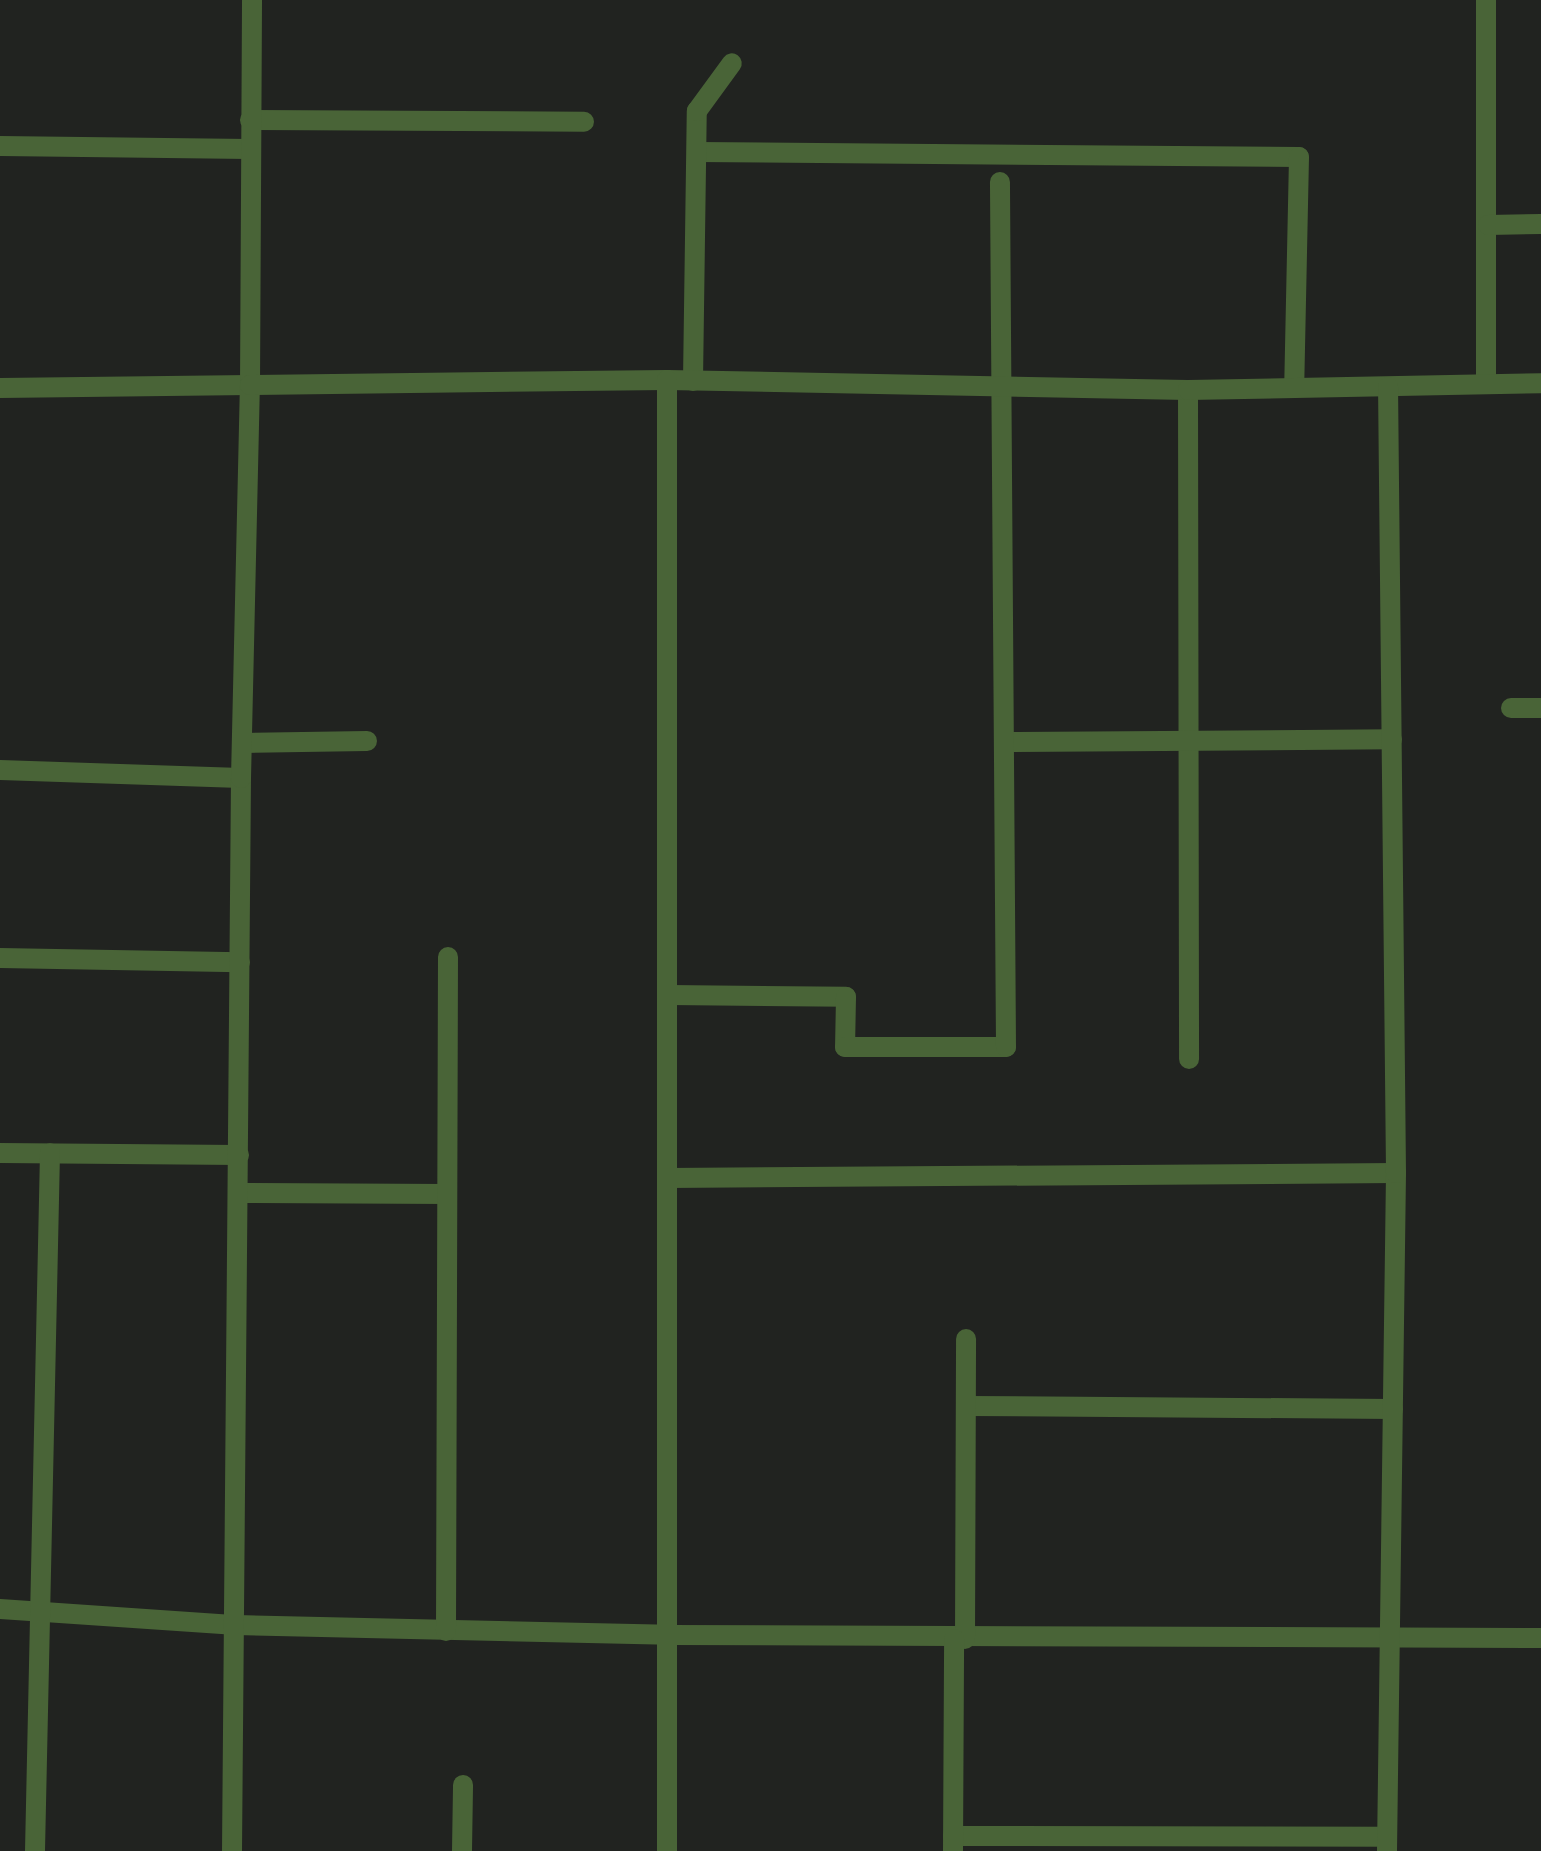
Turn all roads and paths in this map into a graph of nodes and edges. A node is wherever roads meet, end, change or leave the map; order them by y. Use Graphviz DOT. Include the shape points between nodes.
graph roads {
  1 [pos="252,0"];
  2 [pos="1486,0"];
  3 [pos="732,63"];
  4 [pos="250,120"];
  5 [pos="584,122"];
  6 [pos="0,146"];
  7 [pos="249,149"];
  8 [pos="697,152"];
  9 [pos="1000,182"];
  10 [pos="1541,224"];
  11 [pos="1488,225"];
  12 [pos="667,380"];
  13 [pos="693,381"];
  14 [pos="1541,383"];
  15 [pos="1486,384"];
  16 [pos="250,385"];
  17 [pos="1388,387"];
  18 [pos="0,388"];
  19 [pos="1003,388"];
  20 [pos="1294,388"];
  21 [pos="1188,390"];
  22 [pos="1511,708"];
  23 [pos="1541,708"];
  24 [pos="1392,739"];
  25 [pos="1189,740"];
  26 [pos="367,741"];
  27 [pos="1005,742"];
  28 [pos="242,743"];
  29 [pos="0,770"];
  30 [pos="241,778"];
  31 [pos="448,957"];
  32 [pos="0,958"];
  33 [pos="240,962"];
  34 [pos="669,995"];
  35 [pos="1189,1059"];
  36 [pos="0,1153"];
  37 [pos="50,1153"];
  38 [pos="239,1155"];
  39 [pos="1396,1173"];
  40 [pos="668,1178"];
  41 [pos="238,1193"];
  42 [pos="447,1194"];
  43 [pos="966,1339"];
  44 [pos="966,1406"];
  45 [pos="1393,1409"];
  46 [pos="0,1609"];
  47 [pos="41,1610"];
  48 [pos="236,1625"];
  49 [pos="446,1631"];
  50 [pos="668,1635"];
  51 [pos="1391,1636"];
  52 [pos="1541,1638"];
  53 [pos="959,1639"];
  54 [pos="463,1785"];
  55 [pos="953,1843"];
  56 [pos="1387,1844"];
  57 [pos="35,1851"];
  58 [pos="232,1851"];
  59 [pos="462,1851"];
  60 [pos="667,1851"];
  1 -- 4 [label="street"];
  2 -- 11 [label="street"];
  3 -- 8 [label="street" via="697,111"];
  4 -- 5 [label="street"];
  4 -- 7 [label="street"];
  6 -- 7 [label="street"];
  7 -- 16 [label="street"];
  8 -- 13 [label="street"];
  8 -- 20 [label="street" via="1299,157"];
  9 -- 19 [label="street"];
  10 -- 11 [label="street"];
  11 -- 15 [label="street"];
  12 -- 13 [label="street"];
  12 -- 16 [label="street"];
  12 -- 34 [label="street"];
  13 -- 19 [label="street"];
  14 -- 15 [label="street"];
  15 -- 17 [label="street"];
  16 -- 18 [label="street"];
  16 -- 28 [label="street"];
  17 -- 20 [label="street"];
  17 -- 24 [label="street"];
  19 -- 21 [label="street"];
  19 -- 27 [label="street"];
  20 -- 21 [label="street"];
  21 -- 25 [label="street"];
  22 -- 23 [label="street"];
  24 -- 25 [label="street"];
  24 -- 39 [label="street"];
  25 -- 27 [label="street"];
  25 -- 35 [label="street"];
  26 -- 28 [label="street"];
  27 -- 34 [label="street" via="1006,1047 845,1047 846,997"];
  28 -- 30 [label="street"];
  29 -- 30 [label="street"];
  30 -- 33 [label="street"];
  31 -- 42 [label="street"];
  32 -- 33 [label="street"];
  33 -- 38 [label="street"];
  34 -- 40 [label="street"];
  36 -- 37 [label="street"];
  37 -- 38 [label="street"];
  37 -- 47 [label="street"];
  38 -- 41 [label="street"];
  39 -- 40 [label="street"];
  39 -- 45 [label="street"];
  40 -- 50 [label="street"];
  41 -- 42 [label="street"];
  41 -- 48 [label="street"];
  42 -- 49 [label="street"];
  43 -- 44 [label="street"];
  44 -- 45 [label="street"];
  44 -- 53 [label="street"];
  45 -- 51 [label="street"];
  46 -- 47 [label="street"];
  47 -- 48 [label="street"];
  47 -- 57 [label="street"];
  48 -- 49 [label="street"];
  48 -- 58 [label="street"];
  49 -- 50 [label="street"];
  50 -- 53 [label="street"];
  50 -- 60 [label="street"];
  51 -- 52 [label="street"];
  51 -- 53 [label="street"];
  51 -- 56 [label="street"];
  53 -- 55 [label="street"];
  54 -- 59 [label="street"];
  55 -- 56 [label="street"];
}
